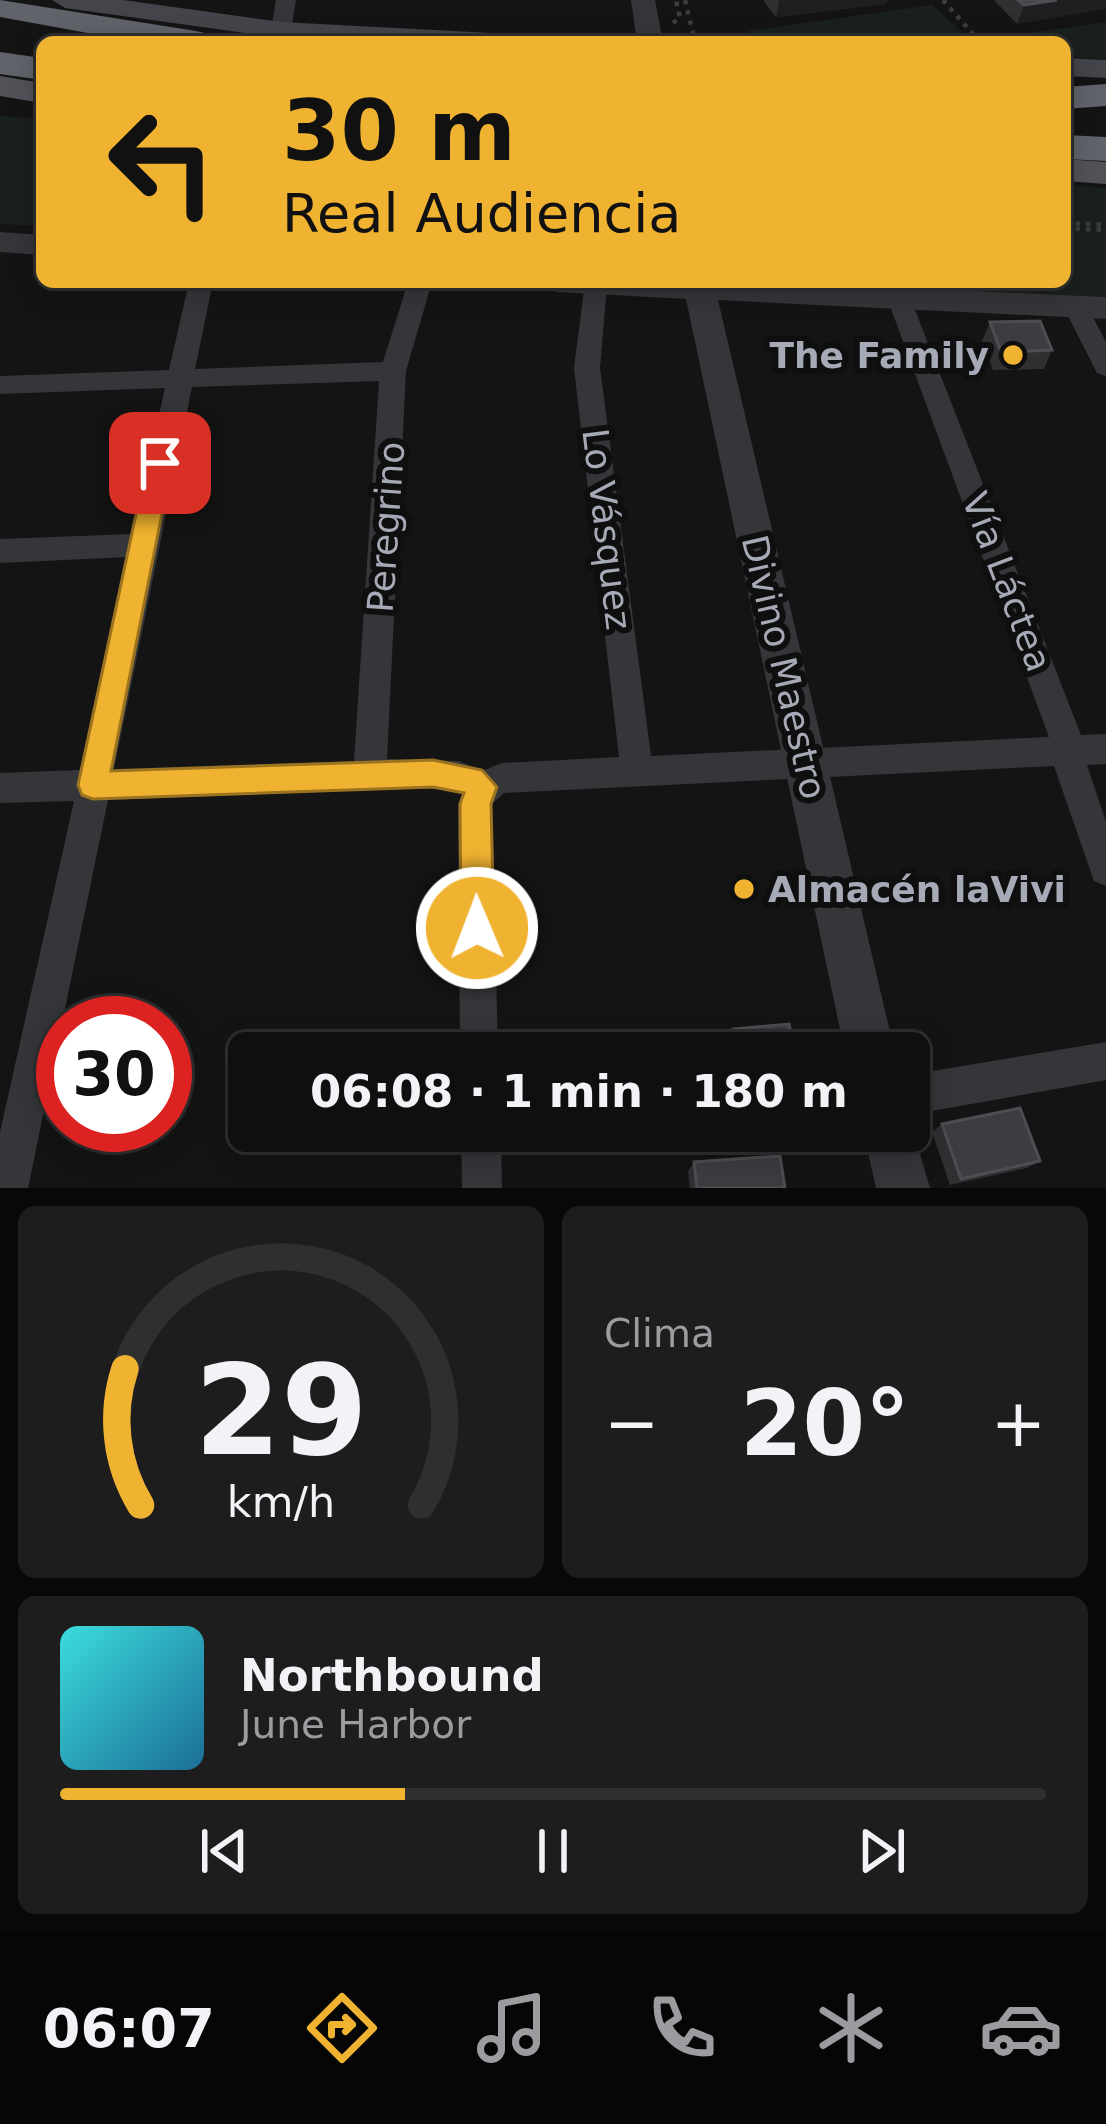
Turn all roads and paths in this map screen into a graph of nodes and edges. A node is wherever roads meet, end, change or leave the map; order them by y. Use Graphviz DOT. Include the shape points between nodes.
graph roads {
  1 [pos="65,0"];
  2 [pos="286,0"];
  3 [pos="643,0"];
  4 [pos="676,0"];
  5 [pos="685,0"];
  6 [pos="943,0"];
  7 [pos="0,7"];
  8 [pos="680,18"];
  9 [pos="281,30"];
  10 [pos="162,36"];
  11 [pos="396,36"];
  12 [pos="649,36"];
  13 [pos="694,36"];
  14 [pos="975,36"];
  15 [pos="0,63"];
  16 [pos="1071,67"];
  17 [pos="36,68"];
  18 [pos="1106,68"];
  19 [pos="0,86"];
  20 [pos="36,92"];
  21 [pos="1106,95"];
  22 [pos="1071,100"];
  23 [pos="1071,102"];
  24 [pos="1106,107"];
  25 [pos="1071,147"];
  26 [pos="1106,149"];
  27 [pos="1071,170"];
  28 [pos="1106,173"];
  29 [pos="1071,226"];
  30 [pos="1106,228"];
  31 [pos="0,242"];
  32 [pos="36,245"];
  33 [pos="199,288"];
  34 [pos="418,288"];
  35 [pos="595,288"];
  36 [pos="699,288"];
  37 [pos="732,288"];
  38 [pos="898,298"];
  39 [pos="1090,307"];
  40 [pos="1106,368"];
  41 [pos="394,371"];
  42 [pos="177,381"];
  43 [pos="0,386"];
  44 [pos="142,544"];
  45 [pos="0,551"];
  46 [pos="1106,749"];
  47 [pos="1067,751"];
  48 [pos="807,766"];
  49 [pos="637,773"];
  50 [pos="370,776"];
  51 [pos="93,785"];
  52 [pos="482,787"];
  53 [pos="0,788"];
  54 [pos="1106,869"];
  55 [pos="479,1032"];
  56 [pos="865,1032"];
  57 [pos="1106,1061"];
  58 [pos="930,1091"];
  59 [pos="481,1152"];
  60 [pos="894,1152"];
  61 [pos="8,1188"];
  62 [pos="482,1188"];
  63 [pos="903,1188"];
  1 -- 9 [label="main road"];
  2 -- 9 [label="street"];
  3 -- 12 [label="street"];
  4 -- 8 [label="path"];
  5 -- 13 [label="path"];
  6 -- 14 [label="path"];
  7 -- 10 [label="highway"];
  9 -- 11 [label="main road"];
  15 -- 17 [label="highway"];
  16 -- 18 [label="main road"];
  19 -- 20 [label="main road"];
  21 -- 22 [label="highway"];
  23 -- 24 [label="highway"];
  25 -- 26 [label="highway"];
  27 -- 28 [label="main road"];
  29 -- 30 [label="path"];
  31 -- 32 [label="street"];
  33 -- 42 [label="street"];
  34 -- 41 [label="street, Peregrino"];
  35 -- 49 [label="street, Lo Vásquez" via="587,368"];
  36 -- 48 [label="street, Divino Maestro"];
  37 -- 38 [label="street"];
  38 -- 39 [label="street"];
  38 -- 47 [label="street, Vía Láctea"];
  39 -- 40 [label="street"];
  41 -- 42 [label="street"];
  41 -- 50 [label="street, Peregrino"];
  42 -- 43 [label="street"];
  42 -- 44 [label="street"];
  44 -- 45 [label="street"];
  44 -- 51 [label="street"];
  46 -- 47 [label="street"];
  47 -- 48 [label="street"];
  47 -- 54 [label="street, Vía Láctea"];
  48 -- 49 [label="street"];
  48 -- 56 [label="street, Divino Maestro"];
  49 -- 52 [label="street" via="502,778"];
  50 -- 51 [label="street"];
  50 -- 52 [label="street" via="446,774"];
  51 -- 53 [label="street"];
  51 -- 61 [label="street"];
  52 -- 55 [label="street" via="475,804"];
  57 -- 58 [label="street"];
  59 -- 62 [label="street"];
  60 -- 63 [label="street"];
}
